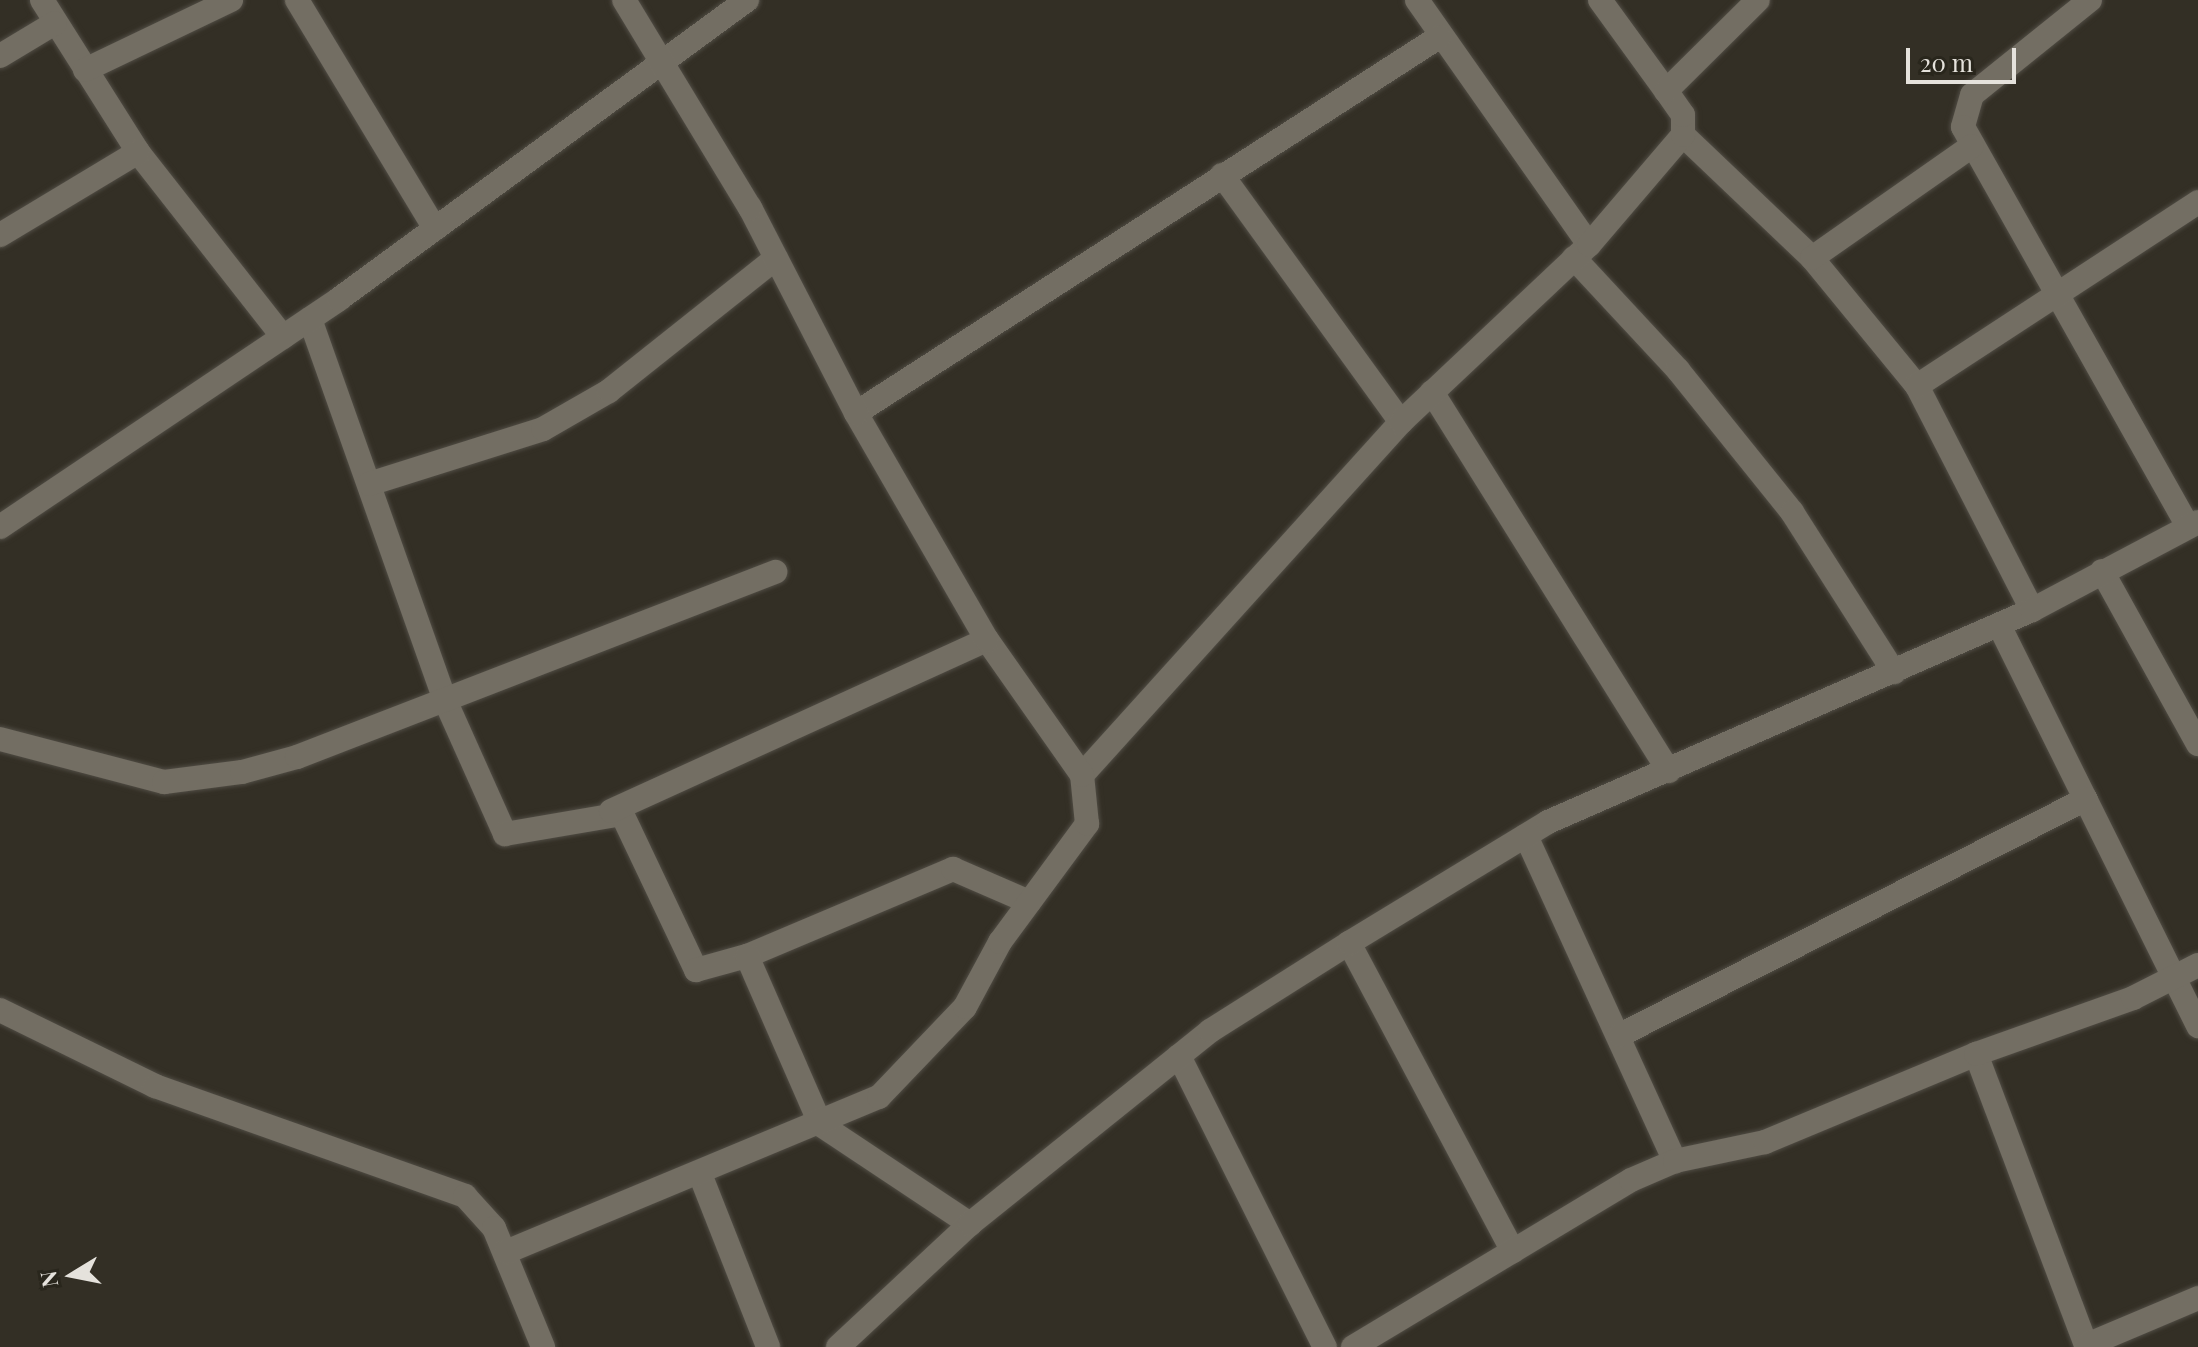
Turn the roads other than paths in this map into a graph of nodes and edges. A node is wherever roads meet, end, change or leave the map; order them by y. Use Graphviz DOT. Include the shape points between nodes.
graph roads {
  1 [pos="42,0"];
  2 [pos="231,0"];
  3 [pos="297,0"];
  4 [pos="624,0"];
  5 [pos="747,0"];
  6 [pos="1417,0"];
  7 [pos="1600,0"];
  8 [pos="1758,0"];
  9 [pos="2090,0"];
  10 [pos="55,23"];
  11 [pos="1439,37"];
  12 [pos="0,56"];
  13 [pos="662,65"];
  14 [pos="85,70"];
  15 [pos="1666,91"];
  16 [pos="1683,135"];
  17 [pos="1972,146"];
  18 [pos="138,152"];
  19 [pos="1222,175"];
  20 [pos="2198,202"];
  21 [pos="435,229"];
  22 [pos="0,235"];
  23 [pos="1581,251"];
  24 [pos="776,258"];
  25 [pos="1812,258"];
  26 [pos="2057,296"];
  27 [pos="310,319"];
  28 [pos="283,337"];
  29 [pos="1917,386"];
  30 [pos="1432,392"];
  31 [pos="856,413"];
  32 [pos="1401,422"];
  33 [pos="369,484"];
  34 [pos="2192,523"];
  35 [pos="0,527"];
  36 [pos="2102,571"];
  37 [pos="775,572"];
  38 [pos="2032,610"];
  39 [pos="1999,625"];
  40 [pos="987,640"];
  41 [pos="1894,672"];
  42 [pos="445,700"];
  43 [pos="0,739"];
  44 [pos="2198,744"];
  45 [pos="1669,771"];
  46 [pos="1082,775"];
  47 [pos="2086,799"];
  48 [pos="611,811"];
  49 [pos="1526,836"];
  50 [pos="1029,902"];
  51 [pos="1349,943"];
  52 [pos="747,956"];
  53 [pos="2188,971"];
  54 [pos="0,1010"];
  55 [pos="2198,1026"];
  56 [pos="1620,1035"];
  57 [pos="1976,1054"];
  58 [pos="1179,1056"];
  59 [pos="821,1125"];
  60 [pos="1675,1161"];
  61 [pos="700,1174"];
  62 [pos="970,1224"];
  63 [pos="1513,1251"];
  64 [pos="506,1252"];
  65 [pos="2198,1298"];
  66 [pos="2087,1346"];
  67 [pos="543,1347"];
  68 [pos="768,1347"];
  69 [pos="838,1347"];
  70 [pos="1325,1347"];
  71 [pos="1353,1347"];
  1 -- 10 [label="street"];
  2 -- 14 [label="street"];
  3 -- 21 [label="street"];
  4 -- 13 [label="street"];
  5 -- 13 [label="street"];
  6 -- 11 [label="street"];
  7 -- 15 [label="street"];
  8 -- 15 [label="street"];
  9 -- 17 [label="street" via="1972,95 1963,127"];
  10 -- 12 [label="street"];
  10 -- 14 [label="street"];
  11 -- 19 [label="street"];
  11 -- 23 [label="street"];
  13 -- 21 [label="street"];
  13 -- 24 [label="street"];
  14 -- 18 [label="street"];
  15 -- 16 [label="street" via="1683,115"];
  16 -- 23 [label="street"];
  16 -- 25 [label="street"];
  17 -- 25 [label="street"];
  17 -- 26 [label="street"];
  18 -- 22 [label="street"];
  18 -- 28 [label="street"];
  19 -- 31 [label="street"];
  19 -- 32 [label="street"];
  20 -- 26 [label="street"];
  21 -- 27 [label="street"];
  23 -- 30 [label="street"];
  23 -- 41 [label="street" via="1792,512"];
  24 -- 31 [label="street"];
  24 -- 33 [label="street" via="609,391 543,429"];
  25 -- 29 [label="street"];
  26 -- 29 [label="street"];
  26 -- 34 [label="street"];
  27 -- 28 [label="street"];
  27 -- 33 [label="street"];
  28 -- 35 [label="street"];
  29 -- 38 [label="street"];
  30 -- 32 [label="street"];
  30 -- 45 [label="street"];
  31 -- 40 [label="street"];
  32 -- 46 [label="street"];
  33 -- 42 [label="street"];
  34 -- 36 [label="street"];
  36 -- 38 [label="street"];
  36 -- 44 [label="street"];
  37 -- 42 [label="street"];
  38 -- 39 [label="street"];
  39 -- 41 [label="street"];
  39 -- 47 [label="street"];
  40 -- 46 [label="street"];
  40 -- 48 [label="street"];
  41 -- 45 [label="street"];
  42 -- 43 [label="street" via="297,757 193,782 164,782"];
  42 -- 48 [label="street" via="505,834"];
  45 -- 49 [label="street"];
  46 -- 50 [label="street" via="1087,824"];
  47 -- 53 [label="street"];
  47 -- 56 [label="street"];
  48 -- 52 [label="street" via="622,814 634,834 687,962 712,968"];
  49 -- 51 [label="street"];
  49 -- 56 [label="street"];
  50 -- 52 [label="street" via="953,869"];
  50 -- 59 [label="street" via="965,1007 918,1063 879,1097"];
  51 -- 58 [label="street"];
  51 -- 63 [label="street"];
  52 -- 59 [label="street"];
  53 -- 55 [label="street"];
  53 -- 57 [label="street"];
  54 -- 64 [label="street" via="155,1086 465,1196"];
  56 -- 60 [label="street"];
  57 -- 60 [label="street" via="1765,1142"];
  57 -- 66 [label="street"];
  58 -- 62 [label="street"];
  58 -- 70 [label="street"];
  59 -- 61 [label="street"];
  59 -- 62 [label="street"];
  60 -- 63 [label="street"];
  61 -- 64 [label="street"];
  61 -- 68 [label="street"];
  62 -- 69 [label="street"];
  63 -- 71 [label="street"];
  64 -- 67 [label="street"];
  65 -- 66 [label="street"];
}
